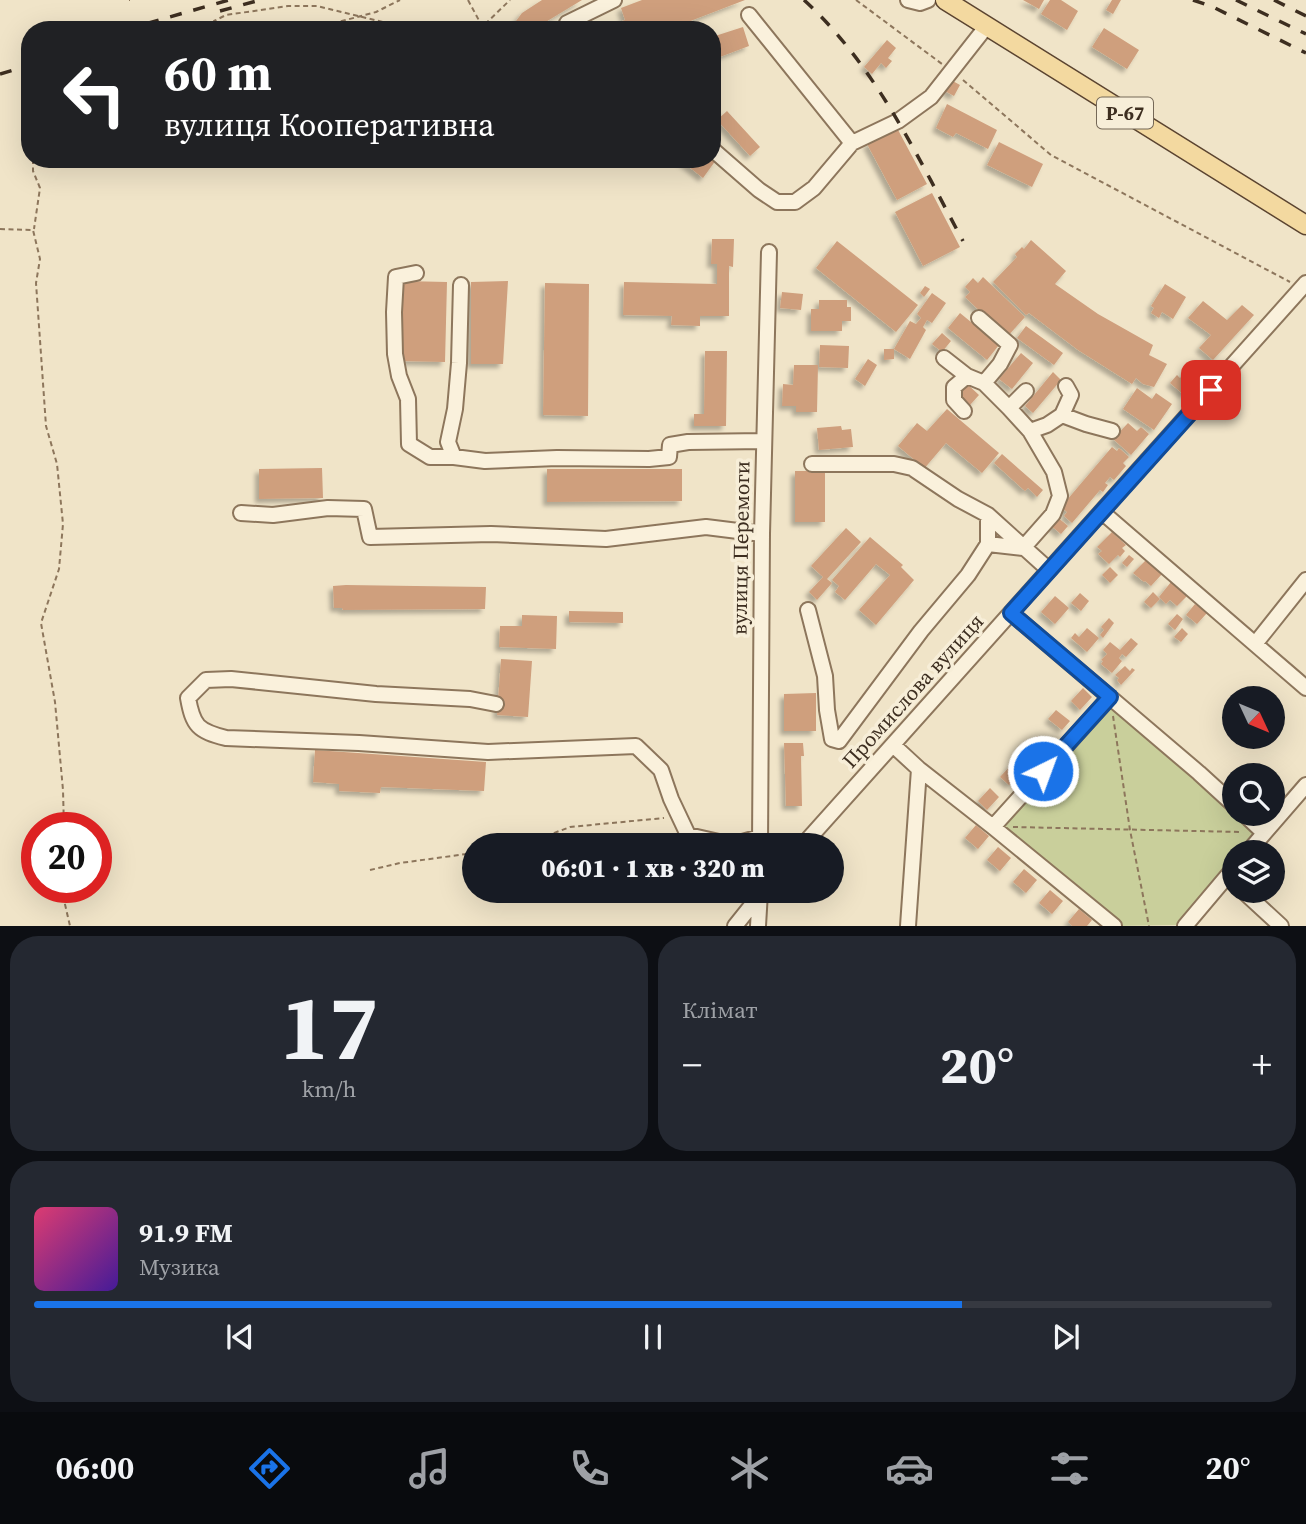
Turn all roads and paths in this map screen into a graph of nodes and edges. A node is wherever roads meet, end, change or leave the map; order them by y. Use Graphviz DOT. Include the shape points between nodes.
graph roads {
  1 [pos="400,0"];
  2 [pos="468,0"];
  3 [pos="510,0"];
  4 [pos="614,0"];
  5 [pos="856,0"];
  6 [pos="908,0"];
  7 [pos="928,0"];
  8 [pos="945,0"];
  9 [pos="749,15"];
  10 [pos="359,16"];
  11 [pos="214,21"];
  12 [pos="344,21"];
  13 [pos="379,21"];
  14 [pos="478,21"];
  15 [pos="488,21"];
  16 [pos="570,21"];
  17 [pos="986,27"];
  18 [pos="951,71"];
  19 [pos="852,143"];
  20 [pos="721,157"];
  21 [pos="33,168"];
  22 [pos="1306,225"];
  23 [pos="0,229"];
  24 [pos="33,230"];
  25 [pos="769,252"];
  26 [pos="416,273"];
  27 [pos="461,285"];
  28 [pos="1304,286"];
  29 [pos="979,318"];
  30 [pos="944,358"];
  31 [pos="967,376"];
  32 [pos="984,383"];
  33 [pos="1066,386"];
  34 [pos="1026,391"];
  35 [pos="1009,408"];
  36 [pos="964,411"];
  37 [pos="1062,415"];
  38 [pos="1030,431"];
  39 [pos="1112,431"];
  40 [pos="764,440"];
  41 [pos="454,457"];
  42 [pos="812,464"];
  43 [pos="1102,512"];
  44 [pos="241,513"];
  45 [pos="988,516"];
  46 [pos="762,534"];
  47 [pos="988,544"];
  48 [pos="1023,548"];
  49 [pos="1049,570"];
  50 [pos="1306,580"];
  51 [pos="808,610"];
  52 [pos="1011,613"];
  53 [pos="1255,644"];
  54 [pos="1306,688"];
  55 [pos="1110,697"];
  56 [pos="496,704"];
  57 [pos="893,745"];
  58 [pos="919,769"];
  59 [pos="1306,785"];
  60 [pos="1222,795"];
  61 [pos="64,812"];
  62 [pos="679,816"];
  63 [pos="1257,826"];
  64 [pos="993,827"];
  65 [pos="1130,830"];
  66 [pos="554,833"];
  67 [pos="687,833"];
  68 [pos="760,833"];
  69 [pos="814,833"];
  70 [pos="1264,833"];
  71 [pos="1258,840"];
  72 [pos="462,855"];
  73 [pos="370,870"];
  74 [pos="1222,887"];
  75 [pos="65,903"];
  76 [pos="753,903"];
  77 [pos="760,903"];
  78 [pos="1256,903"];
  79 [pos="70,926"];
  80 [pos="735,926"];
  81 [pos="758,926"];
  82 [pos="908,926"];
  83 [pos="1114,926"];
  84 [pos="1149,926"];
  85 [pos="1185,926"];
  86 [pos="1281,926"];
  1 -- 10 [label="path"];
  2 -- 14 [label="path"];
  3 -- 15 [label="path"];
  4 -- 16 [label="street"];
  5 -- 18 [label="path"];
  6 -- 7 [label="street"];
  8 -- 17 [label="main road, Р-67"];
  9 -- 19 [label="street"];
  10 -- 11 [label="path" via="317,6 288,6"];
  10 -- 12 [label="path"];
  10 -- 13 [label="path"];
  17 -- 18 [label="street"];
  17 -- 22 [label="main road, Р-67"];
  18 -- 19 [label="street" via="930,96 898,121"];
  18 -- 28 [label="path" via="1051,155"];
  19 -- 20 [label="street" via="814,188 794,202 777,202"];
  21 -- 24 [label="path" via="40,187"];
  23 -- 24 [label="path"];
  24 -- 61 [label="path" via="40,259 36,283 46,426 57,464 63,524 59,569 41,623 55,702"];
  25 -- 40 [label="street, вулиця Перемоги"];
  26 -- 41 [label="street" via="396,277 394,312 395,354 408,399 408,444 430,457"];
  27 -- 41 [label="street" via="459,363 448,442"];
  28 -- 43 [label="street, Промислова вулиця"];
  29 -- 32 [label="street" via="1010,345"];
  30 -- 31 [label="street"];
  31 -- 32 [label="street"];
  31 -- 36 [label="street" via="954,387 954,401"];
  32 -- 35 [label="street"];
  33 -- 37 [label="street" via="1070,395"];
  34 -- 35 [label="street"];
  35 -- 38 [label="street"];
  37 -- 38 [label="street"];
  37 -- 39 [label="street"];
  38 -- 48 [label="street" via="1054,472 1060,496 1053,514"];
  40 -- 41 [label="street" via="688,442 670,445 669,457 649,459 485,461"];
  40 -- 46 [label="street, вулиця Перемоги"];
  42 -- 45 [label="street" via="912,468"];
  43 -- 49 [label="street, Промислова вулиця"];
  43 -- 53 [label="street"];
  44 -- 46 [label="street" via="273,516 328,508 364,509 370,537 491,534 606,539 706,527"];
  45 -- 47 [label="street"];
  45 -- 48 [label="street"];
  46 -- 68 [label="street, вулиця Перемоги"];
  47 -- 48 [label="street"];
  47 -- 51 [label="street" via="839,741 832,739 825,676"];
  48 -- 49 [label="street"];
  49 -- 52 [label="street, Промислова вулиця"];
  50 -- 53 [label="street"];
  52 -- 55 [label="street"];
  52 -- 57 [label="street, Промислова вулиця"];
  53 -- 54 [label="street"];
  55 -- 60 [label="street"];
  55 -- 64 [label="street"];
  55 -- 65 [label="path"];
  56 -- 62 [label="street" via="231,680 206,680 188,698 191,716 205,733 226,738 488,752 636,746 661,770"];
  57 -- 58 [label="street"];
  57 -- 69 [label="street, Промислова вулиця"];
  58 -- 64 [label="street"];
  58 -- 82 [label="street"];
  59 -- 70 [label="street"];
  62 -- 66 [label="path" via="570,827"];
  62 -- 67 [label="street"];
  63 -- 70 [label="street"];
  64 -- 65 [label="path"];
  64 -- 83 [label="street"];
  65 -- 70 [label="path"];
  65 -- 84 [label="path"];
  70 -- 71 [label="street"];
  72 -- 73 [label="path"];
  74 -- 85 [label="street"];
  75 -- 79 [label="path"];
  76 -- 80 [label="street"];
  77 -- 81 [label="street"];
  78 -- 86 [label="street"];
}
